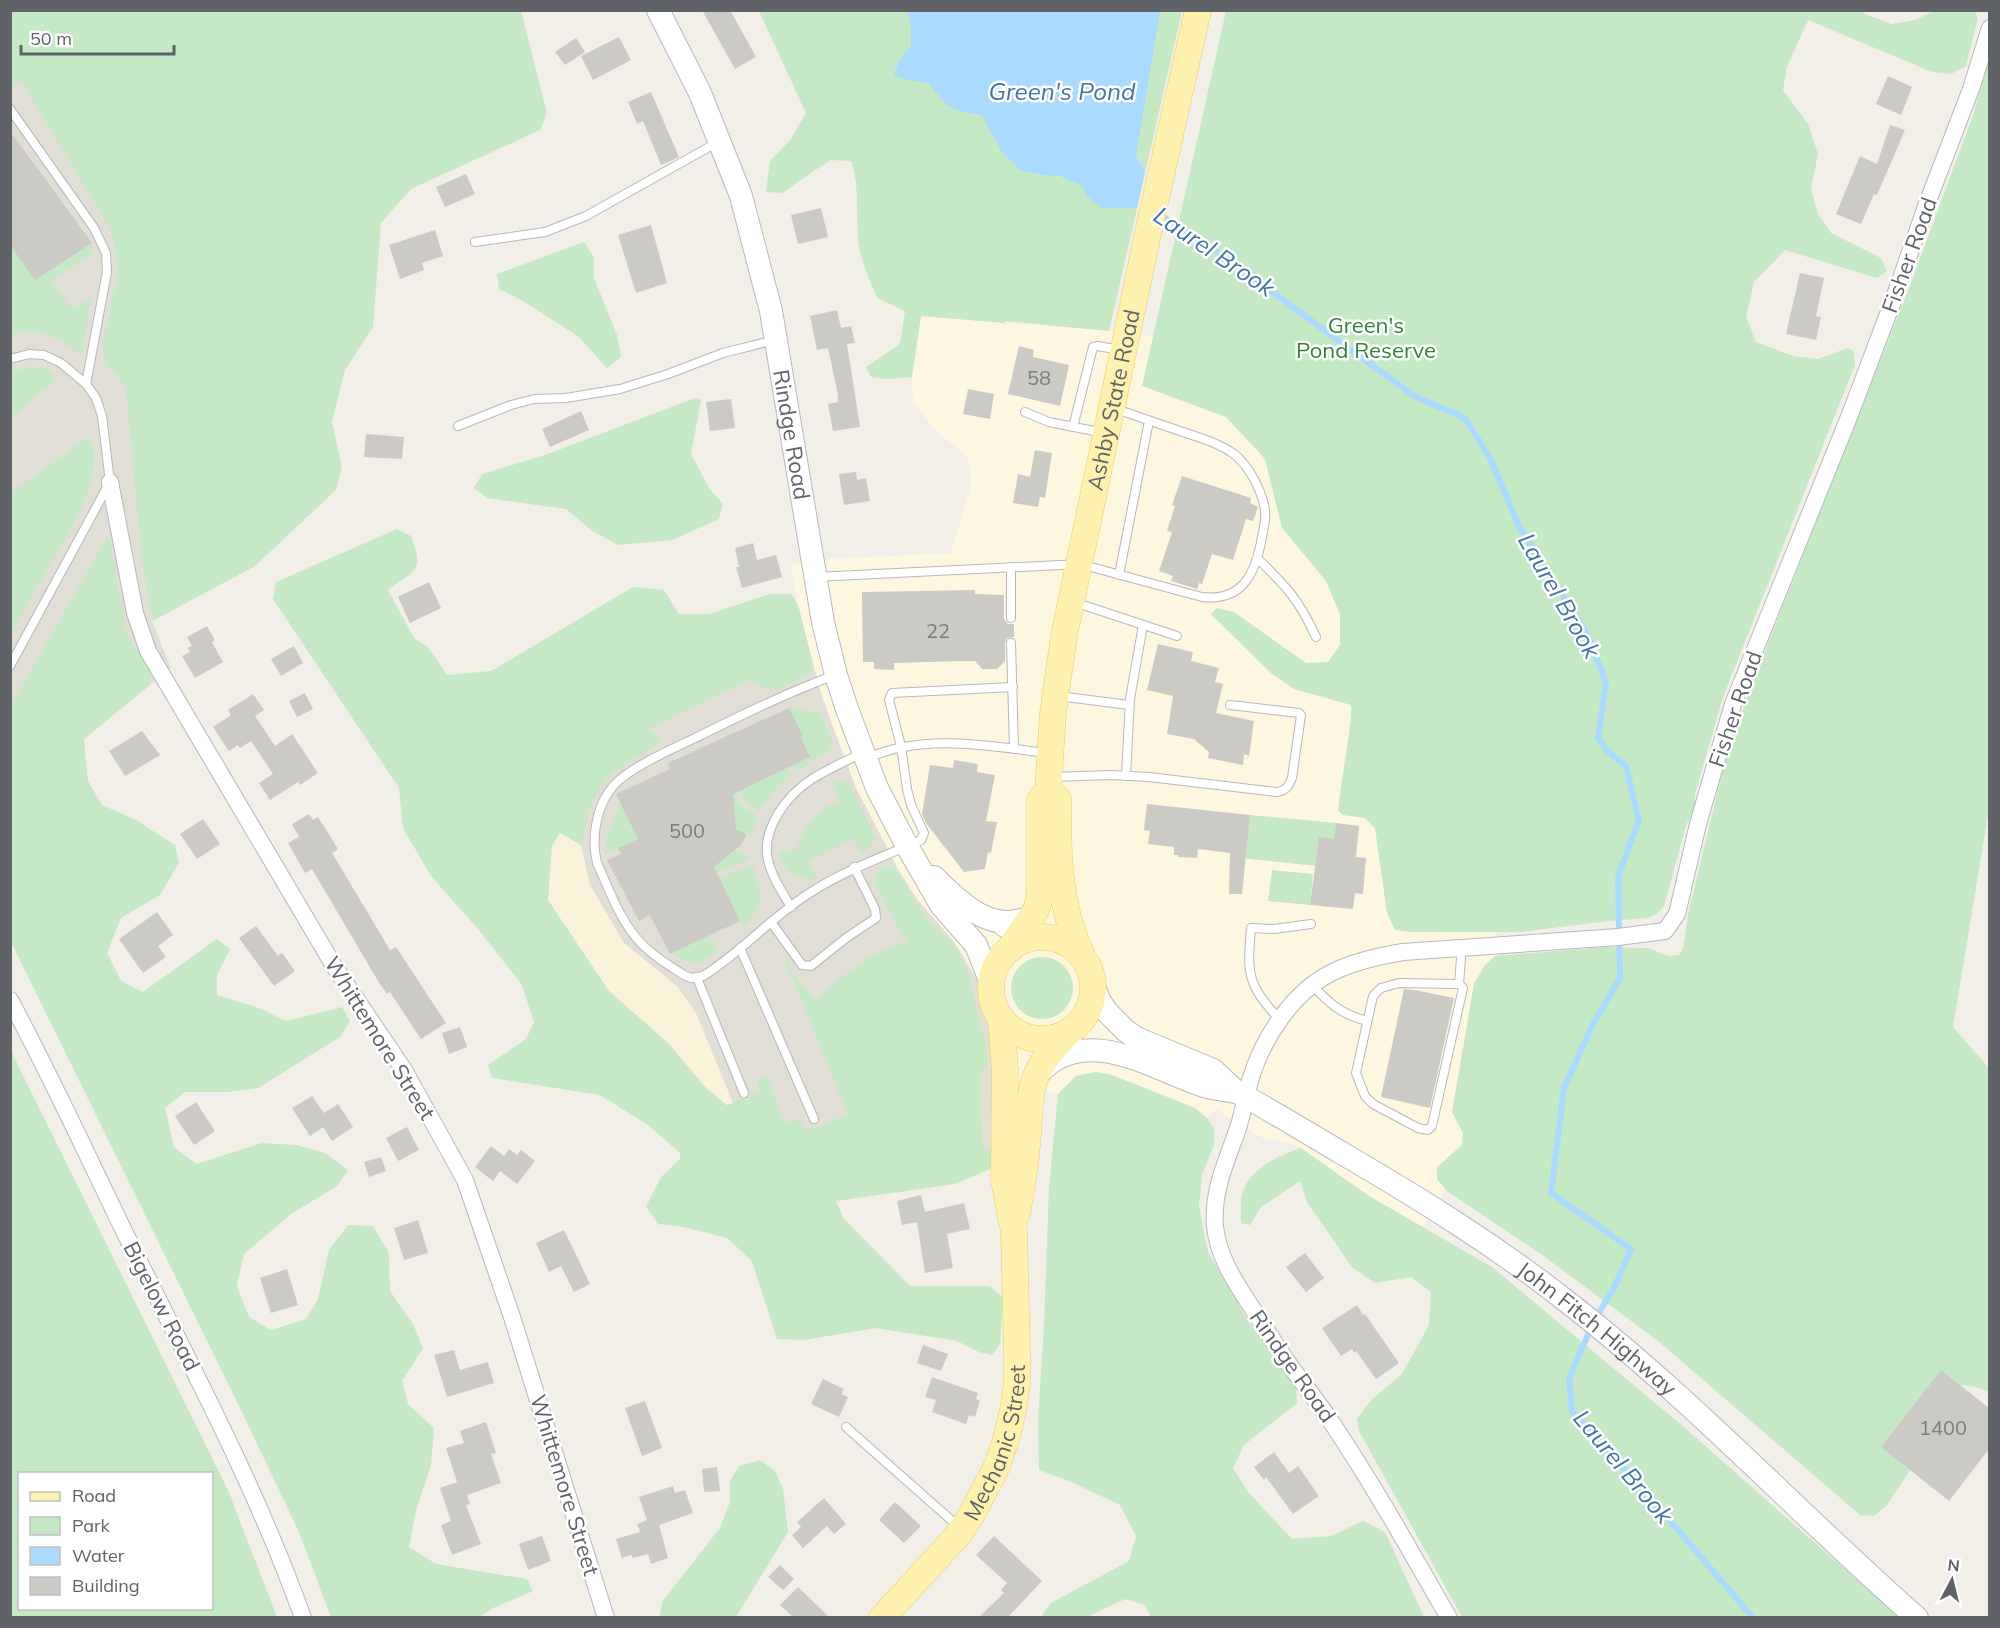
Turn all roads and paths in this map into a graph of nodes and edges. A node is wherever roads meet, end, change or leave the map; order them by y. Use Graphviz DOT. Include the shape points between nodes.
graph roads {
  1 [pos="658,10"];
  2 [pos="1198,10"];
  3 [pos="1989,28"];
  4 [pos="10,109"];
  5 [pos="719,141"];
  6 [pos="475,242"];
  7 [pos="775,340"];
  8 [pos="1124,350"];
  9 [pos="10,358"];
  10 [pos="86,384"];
  11 [pos="1112,408"];
  12 [pos="1025,411"];
  13 [pos="1149,420"];
  14 [pos="458,426"];
  15 [pos="1073,427"];
  16 [pos="1107,433"];
  17 [pos="110,482"];
  18 [pos="1258,559"];
  19 [pos="1080,564"];
  20 [pos="1011,567"];
  21 [pos="1119,575"];
  22 [pos="815,577"];
  23 [pos="1071,601"];
  24 [pos="1011,618"];
  25 [pos="1143,625"];
  26 [pos="1177,636"];
  27 [pos="1316,637"];
  28 [pos="1011,643"];
  29 [pos="10,666"];
  30 [pos="836,675"];
  31 [pos="1012,687"];
  32 [pos="1055,696"];
  33 [pos="1129,705"];
  34 [pos="1230,705"];
  35 [pos="901,746"];
  36 [pos="1014,749"];
  37 [pos="864,757"];
  38 [pos="1049,774"];
  39 [pos="1126,776"];
  40 [pos="912,854"];
  41 [pos="854,867"];
  42 [pos="790,907"];
  43 [pos="771,922"];
  44 [pos="1311,924"];
  45 [pos="1018,930"];
  46 [pos="740,948"];
  47 [pos="1459,948"];
  48 [pos="1082,957"];
  49 [pos="697,978"];
  50 [pos="991,983"];
  51 [pos="1093,984"];
  52 [pos="1459,984"];
  53 [pos="1312,985"];
  54 [pos="10,1000"];
  55 [pos="1001,1019"];
  56 [pos="1280,1020"];
  57 [pos="1368,1021"];
  58 [pos="1056,1036"];
  59 [pos="1114,1053"];
  60 [pos="1035,1079"];
  61 [pos="744,1093"];
  62 [pos="1242,1095"];
  63 [pos="814,1119"];
  64 [pos="1014,1232"];
  65 [pos="846,1427"];
  66 [pos="962,1530"];
  67 [pos="303,1617"];
  68 [pos="606,1617"];
  69 [pos="882,1617"];
  70 [pos="1449,1617"];
  71 [pos="1917,1617"];
  1 -- 5 [label="main road, Rindge Road" via="700,93"];
  2 -- 8 [label="main road, Ashby State Road"];
  3 -- 47 [label="street, Fisher Road" via="1971,89 1849,417 1733,704 1677,914 1665,931 1640,936"];
  4 -- 10 [label="lane" via="94,228 106,253"];
  5 -- 6 [label="lane" via="586,216 545,232"];
  5 -- 7 [label="main road, Rindge Road" via="741,196"];
  7 -- 14 [label="lane" via="723,353 620,389 534,399"];
  7 -- 22 [label="main road, Rindge Road"];
  8 -- 11 [label="main road, Ashby State Road"];
  8 -- 15 [label="lane" via="1093,347"];
  9 -- 10 [label="lane" via="44,356 61,363"];
  10 -- 17 [label="lane" via="102,416"];
  11 -- 13 [label="lane"];
  11 -- 16 [label="main road, Ashby State Road"];
  12 -- 15 [label="lane" via="1041,420"];
  13 -- 18 [label="lane" via="1222,447 1244,464 1260,491 1266,518"];
  13 -- 21 [label="lane"];
  15 -- 16 [label="lane"];
  16 -- 19 [label="main road, Ashby State Road"];
  17 -- 29 [label="lane"];
  17 -- 68 [label="street, Whittemore Street" via="135,613 148,651 334,966 404,1070 465,1180"];
  18 -- 21 [label="lane" via="1246,581 1231,594 1212,598"];
  18 -- 27 [label="lane" via="1295,596"];
  19 -- 20 [label="lane"];
  19 -- 21 [label="lane"];
  19 -- 23 [label="main road, Ashby State Road"];
  20 -- 22 [label="lane"];
  20 -- 24 [label="lane"];
  22 -- 30 [label="main road, Rindge Road"];
  23 -- 25 [label="lane"];
  23 -- 32 [label="main road, Ashby State Road"];
  25 -- 26 [label="lane"];
  25 -- 33 [label="lane"];
  28 -- 31 [label="lane"];
  30 -- 37 [label="main road, Rindge Road"];
  30 -- 49 [label="lane" via="661,754 621,779 605,798 595,830 594,852 611,894 645,948 684,975"];
  31 -- 35 [label="lane" via="892,693 889,700"];
  31 -- 36 [label="lane"];
  32 -- 33 [label="lane"];
  32 -- 38 [label="main road, Ashby State Road"];
  33 -- 39 [label="lane"];
  34 -- 39 [label="lane" via="1301,715 1292,778 1284,791"];
  35 -- 36 [label="lane" via="931,743"];
  35 -- 37 [label="lane"];
  35 -- 40 [label="lane" via="907,789 924,833"];
  36 -- 38 [label="lane"];
  37 -- 40 [label="main road, Rindge Road"];
  37 -- 42 [label="lane" via="811,780 785,803 774,820 767,858"];
  38 -- 39 [label="lane"];
  38 -- 45 [label="main road, Ashby State Road" via="1040,800 1040,896"];
  38 -- 48 [label="main road, Ashby State Road" via="1058,799 1062,897"];
  40 -- 41 [label="lane"];
  40 -- 45 [label="main road, Rindge Road" via="964,905"];
  40 -- 50 [label="main road, Rindge Road" via="940,905 976,945"];
  41 -- 42 [label="lane"];
  41 -- 43 [label="lane" via="876,918 811,966 802,964"];
  42 -- 43 [label="lane"];
  43 -- 46 [label="lane"];
  44 -- 56 [label="lane" via="1251,928 1250,978 1259,996"];
  45 -- 48 [label="main road" via="1026,940 1047,938 1066,944"];
  45 -- 50 [label="main road"];
  46 -- 49 [label="lane" via="711,972"];
  46 -- 63 [label="lane"];
  47 -- 52 [label="lane"];
  47 -- 53 [label="street, Fisher Road" via="1375,956 1332,972"];
  48 -- 51 [label="main road"];
  49 -- 61 [label="lane"];
  50 -- 55 [label="main road" via="993,1002"];
  51 -- 58 [label="main road" via="1090,1004 1080,1022"];
  51 -- 62 [label="main road, John Fitch Highway" via="1107,1012 1125,1030 1213,1070"];
  52 -- 57 [label="lane" via="1389,985 1373,996"];
  52 -- 57 [label="lane" via="1463,992 1428,1130 1373,1104 1365,1096 1356,1073"];
  53 -- 56 [label="street, Fisher Road"];
  53 -- 57 [label="lane" via="1348,1016"];
  54 -- 67 [label="street, Bigelow Road" via="51,1075 240,1465 282,1557"];
  55 -- 58 [label="main road" via="1016,1032"];
  55 -- 64 [label="main road, Mechanic Street" via="1005,1069 1004,1179"];
  56 -- 62 [label="street, Fisher Road"];
  58 -- 59 [label="main road, John Fitch Highway"];
  58 -- 60 [label="main road, Mechanic Street"];
  59 -- 60 [label="main road, John Fitch Highway" via="1070,1054 1051,1063"];
  59 -- 62 [label="main road, John Fitch Highway" via="1150,1063 1204,1086"];
  60 -- 64 [label="main road, Mechanic Street"];
  62 -- 70 [label="street, Rindge Road" via="1239,1123 1216,1193 1215,1228 1221,1252 1232,1278 1331,1422"];
  62 -- 71 [label="main road, John Fitch Highway" via="1458,1222 1570,1303 1704,1420"];
  64 -- 66 [label="main road, Mechanic Street" via="1017,1383 1013,1410 997,1466"];
  65 -- 66 [label="lane"];
  66 -- 69 [label="main road, Mechanic Street"];
}
